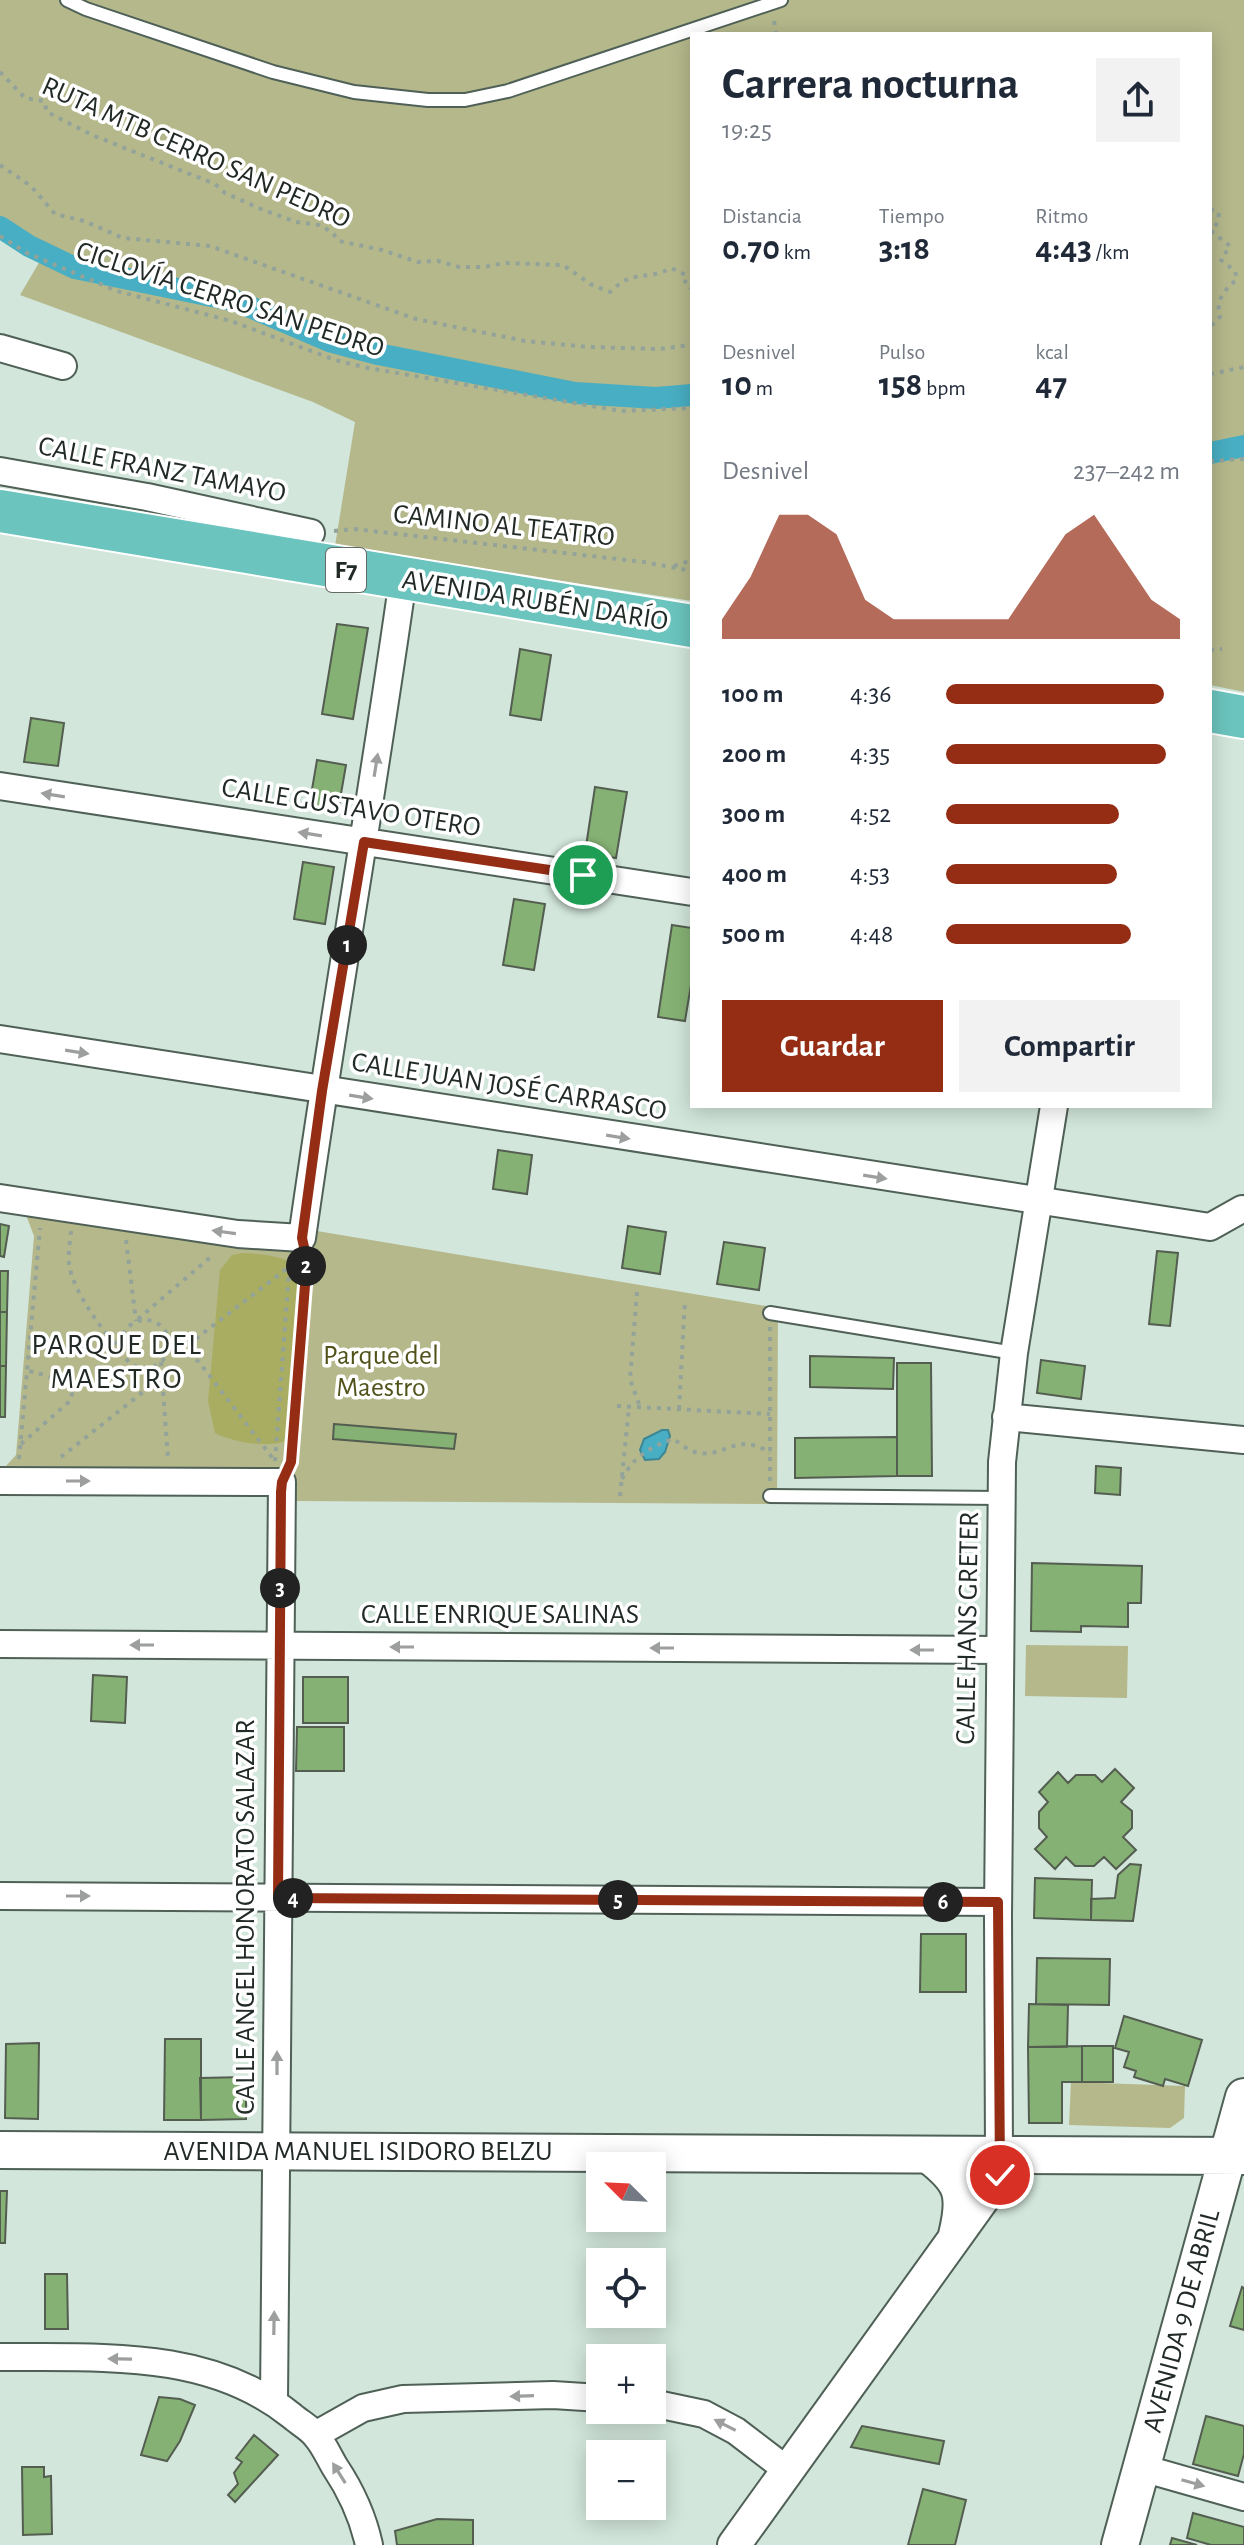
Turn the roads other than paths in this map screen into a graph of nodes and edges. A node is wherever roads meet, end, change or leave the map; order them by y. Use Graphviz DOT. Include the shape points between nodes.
graph roads {
  1 [pos="67,0"];
  2 [pos="781,0"];
  3 [pos="0,348"];
  4 [pos="63,366"];
  5 [pos="0,471"];
  6 [pos="0,511"];
  7 [pos="311,533"];
  8 [pos="403,579"];
  9 [pos="690,626"];
  10 [pos="1212,711"];
  11 [pos="1244,717"];
  12 [pos="0,786"];
  13 [pos="364,842"];
  14 [pos="690,892"];
  15 [pos="0,1039"];
  16 [pos="322,1091"];
  17 [pos="1054,1108"];
  18 [pos="0,1198"];
  19 [pos="1038,1202"];
  20 [pos="1242,1209"];
  21 [pos="770,1313"];
  22 [pos="1014,1353"];
  23 [pos="1006,1417"];
  24 [pos="1244,1440"];
  25 [pos="16,1481"];
  26 [pos="770,1496"];
  27 [pos="1002,1498"];
  28 [pos="0,1644"];
  29 [pos="279,1646"];
  30 [pos="1000,1650"];
  31 [pos="0,1896"];
  32 [pos="278,1898"];
  33 [pos="998,1902"];
  34 [pos="1244,2097"];
  35 [pos="0,2150"];
  36 [pos="277,2152"];
  37 [pos="999,2155"];
  38 [pos="927,2156"];
  39 [pos="1236,2156"];
  40 [pos="955,2237"];
  41 [pos="0,2357"];
  42 [pos="586,2397"];
  43 [pos="274,2401"];
  44 [pos="666,2406"];
  45 [pos="315,2435"];
  46 [pos="1142,2468"];
  47 [pos="787,2470"];
  48 [pos="1244,2497"];
  49 [pos="369,2545"];
  50 [pos="734,2545"];
  51 [pos="1120,2545"];
  1 -- 2 [label="lane" via="273,72 354,92 428,100 465,100 508,91"];
  3 -- 4 [label="street"];
  5 -- 7 [label="street, CALLE FRANZ TAMAYO"];
  6 -- 8 [label="highway, AVENIDA RUBÉN DARÍO / F7"];
  8 -- 9 [label="highway, AVENIDA RUBÉN DARÍO / F7"];
  13 -- 8 [label="street, one-way"];
  10 -- 11 [label="highway"];
  13 -- 12 [label="street, CALLE GUSTAVO OTERO, one-way"];
  13 -- 14 [label="street, CALLE GUSTAVO OTERO"];
  13 -- 16 [label="street"];
  15 -- 16 [label="street, CALLE JUAN JOSÉ CARRASCO, one-way"];
  16 -- 18 [label="street, one-way" via="302,1238 238,1234"];
  16 -- 19 [label="street, CALLE JUAN JOSÉ CARRASCO, one-way"];
  17 -- 19 [label="street, CALLE HANS GRETER"];
  19 -- 20 [label="street, CALLE JUAN JOSÉ CARRASCO" via="1210,1227"];
  19 -- 22 [label="street, CALLE HANS GRETER"];
  21 -- 22 [label="lane"];
  22 -- 23 [label="street, CALLE HANS GRETER"];
  23 -- 24 [label="street"];
  23 -- 27 [label="street, CALLE HANS GRETER"];
  25 -- 29 [label="street, CALLE ANGEL HONORATO SALAZAR, one-way" via="169,1481 278,1472"];
  26 -- 27 [label="lane"];
  27 -- 30 [label="street, CALLE HANS GRETER"];
  29 -- 28 [label="street, CALLE ENRIQUE SALINAS, one-way"];
  30 -- 29 [label="street, CALLE ENRIQUE SALINAS, one-way"];
  29 -- 32 [label="street, CALLE ANGEL HONORATO SALAZAR"];
  30 -- 33 [label="street, CALLE HANS GRETER"];
  31 -- 32 [label="street, one-way"];
  32 -- 33 [label="street"];
  36 -- 32 [label="street, CALLE ANGEL HONORATO SALAZAR, one-way"];
  33 -- 37 [label="street, CALLE HANS GRETER"];
  34 -- 39 [label="main road, AVENIDA 9 DE ABRIL"];
  35 -- 36 [label="main road, AVENIDA MANUEL ISIDORO BELZU"];
  36 -- 38 [label="main road, AVENIDA MANUEL ISIDORO BELZU"];
  43 -- 36 [label="street, CALLE ANGEL HONORATO SALAZAR, one-way"];
  37 -- 38 [label="main road, AVENIDA MANUEL ISIDORO BELZU"];
  37 -- 39 [label="main road, AVENIDA MANUEL ISIDORO BELZU"];
  37 -- 40 [label="street" via="1000,2175"];
  38 -- 40 [label="street" via="951,2177 960,2195"];
  39 -- 46 [label="main road, AVENIDA 9 DE ABRIL"];
  40 -- 47 [label="street"];
  43 -- 41 [label="street, one-way" via="231,2379 158,2361"];
  42 -- 45 [label="street, one-way" via="403,2399 363,2408"];
  43 -- 45 [label="street"];
  47 -- 44 [label="street, one-way" via="704,2414"];
  49 -- 45 [label="street, one-way" via="349,2489"];
  46 -- 48 [label="street, one-way"];
  46 -- 51 [label="main road, AVENIDA 9 DE ABRIL"];
  47 -- 50 [label="street"];
}
